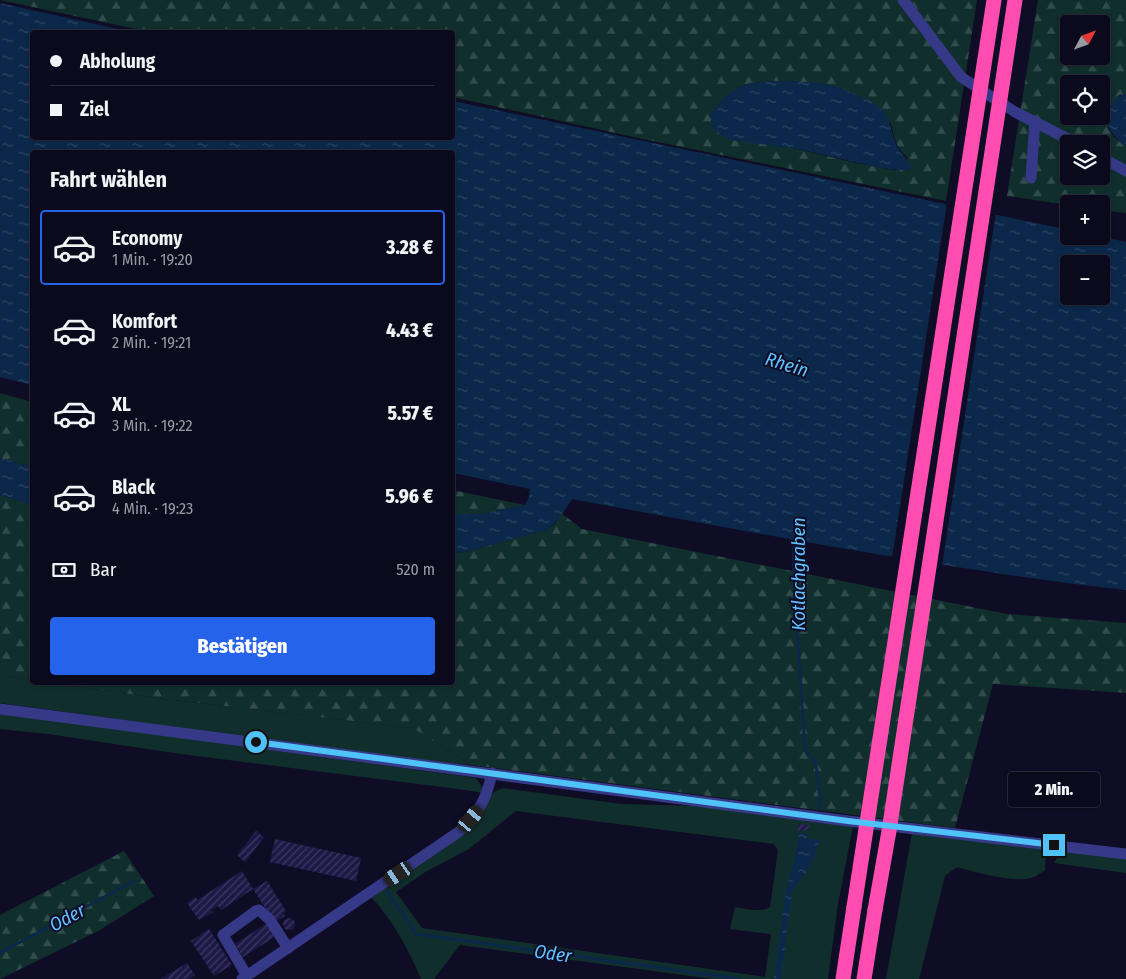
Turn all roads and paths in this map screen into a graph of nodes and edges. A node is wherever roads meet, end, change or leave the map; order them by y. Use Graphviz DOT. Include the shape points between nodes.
graph roads {
  1 [pos="903,0"];
  2 [pos="994,0"];
  3 [pos="1015,0"];
  4 [pos="1036,122"];
  5 [pos="1061,135"];
  6 [pos="1110,162"];
  7 [pos="1126,171"];
  8 [pos="1031,178"];
  9 [pos="0,709"];
  10 [pos="492,773"];
  11 [pos="1126,854"];
  12 [pos="288,948"];
  13 [pos="244,977"];
  14 [pos="843,979"];
  15 [pos="864,979"];
  1 -- 4 [label="street" via="961,77"];
  2 -- 14 [label="highway, bridge"];
  3 -- 15 [label="highway, bridge"];
  4 -- 5 [label="street"];
  4 -- 8 [label="street"];
  6 -- 7 [label="street"];
  9 -- 10 [label="street"];
  10 -- 11 [label="street"];
  10 -- 12 [label="street" via="488,793 480,809 460,831"];
  12 -- 13 [label="street"];
  12 -- 13 [label="street" via="267,916 259,910 255,912 223,935"];
}
